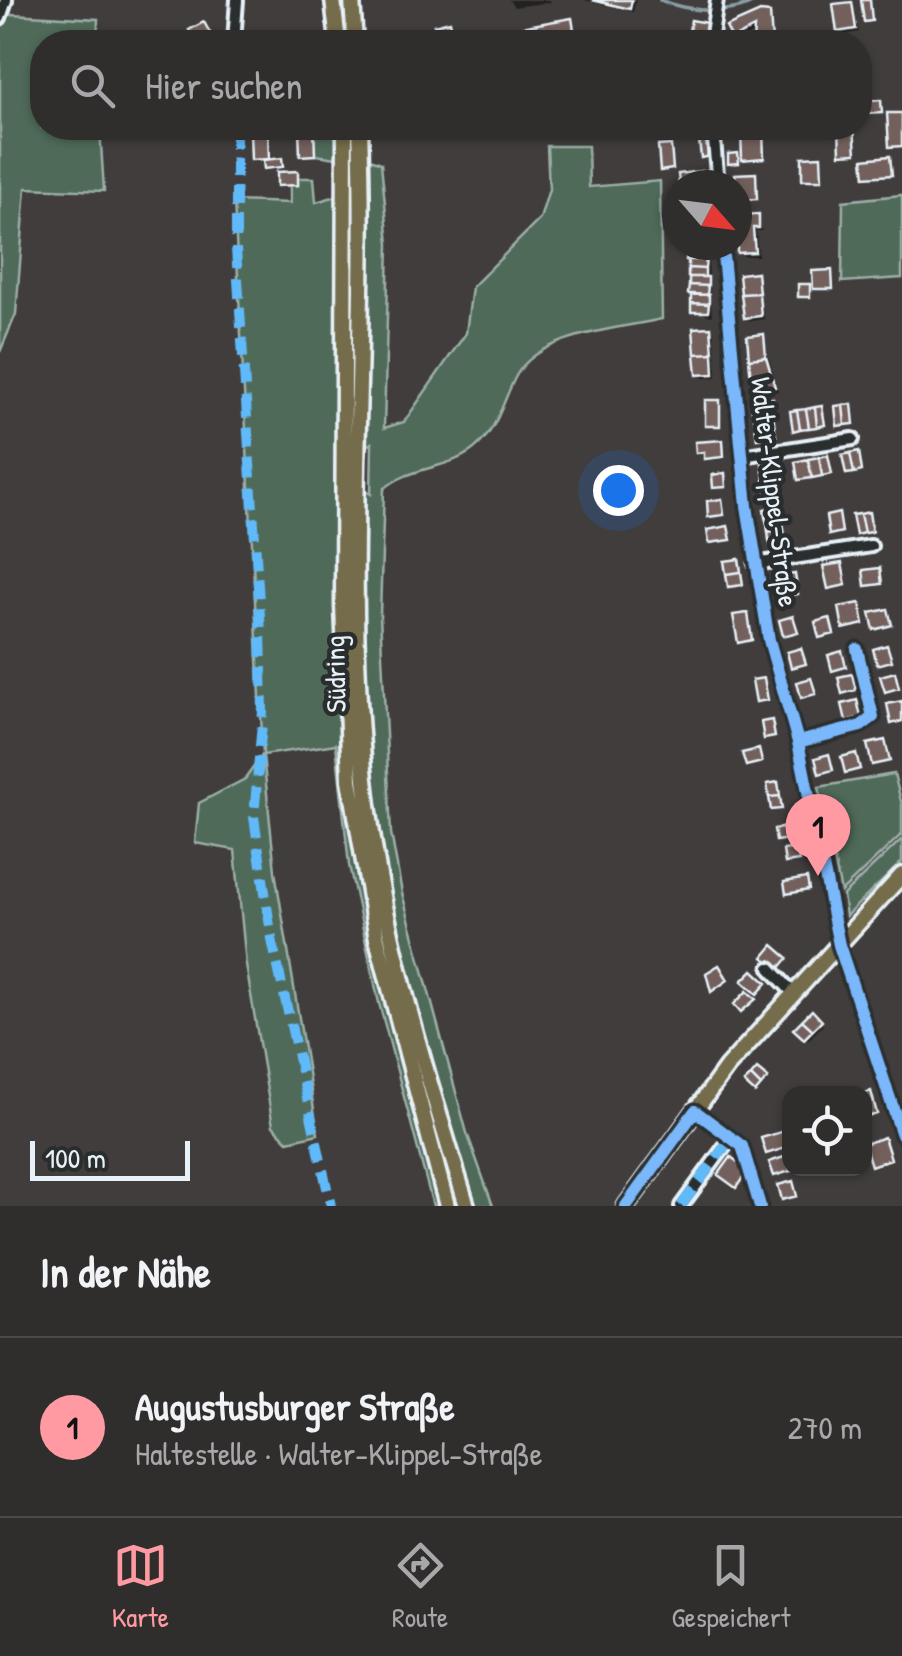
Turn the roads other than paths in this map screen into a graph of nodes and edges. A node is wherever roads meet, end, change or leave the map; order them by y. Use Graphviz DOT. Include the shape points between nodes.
graph roads {
  1 [pos="6,0"];
  2 [pos="237,0"];
  3 [pos="333,0"];
  4 [pos="352,0"];
  5 [pos="0,18"];
  6 [pos="235,30"];
  7 [pos="337,30"];
  8 [pos="354,30"];
  9 [pos="345,140"];
  10 [pos="360,140"];
  11 [pos="714,140"];
  12 [pos="717,170"];
  13 [pos="723,260"];
  14 [pos="853,439"];
  15 [pos="742,456"];
  16 [pos="352,490"];
  17 [pos="871,546"];
  18 [pos="756,564"];
  19 [pos="857,649"];
  20 [pos="798,742"];
  21 [pos="902,875"];
  22 [pos="839,945"];
  23 [pos="770,968"];
  24 [pos="794,994"];
  25 [pos="695,1111"];
  26 [pos="902,1135"];
  27 [pos="731,1138"];
  28 [pos="447,1206"];
  29 [pos="467,1206"];
  30 [pos="626,1206"];
  31 [pos="681,1206"];
  32 [pos="760,1206"];
  1 -- 5 [label="street"];
  2 -- 6 [label="street"];
  3 -- 7 [label="main road"];
  4 -- 8 [label="main road"];
  9 -- 16 [label="main road, Südring" via="344,463"];
  10 -- 16 [label="main road, Südring" via="360,455"];
  11 -- 12 [label="street"];
  13 -- 15 [label="street, Walter-Klippel-Straße"];
  14 -- 15 [label="street"];
  15 -- 18 [label="street, Walter-Klippel-Straße"];
  16 -- 28 [label="main road, Südring" via="345,713 357,833 377,939"];
  16 -- 29 [label="main road, Südring" via="360,703 376,864"];
  17 -- 18 [label="street, Walter-Klippel-Straße"];
  18 -- 20 [label="street, Walter-Klippel-Straße"];
  19 -- 20 [label="street" via="873,717"];
  20 -- 22 [label="street, Walter-Klippel-Straße"];
  21 -- 22 [label="main road"];
  22 -- 24 [label="main road"];
  22 -- 26 [label="street, Walter-Klippel-Straße"];
  23 -- 24 [label="street"];
  24 -- 25 [label="main road"];
  25 -- 27 [label="street"];
  25 -- 30 [label="main road"];
  27 -- 31 [label="street"];
  27 -- 32 [label="street" via="742,1146"];
}
